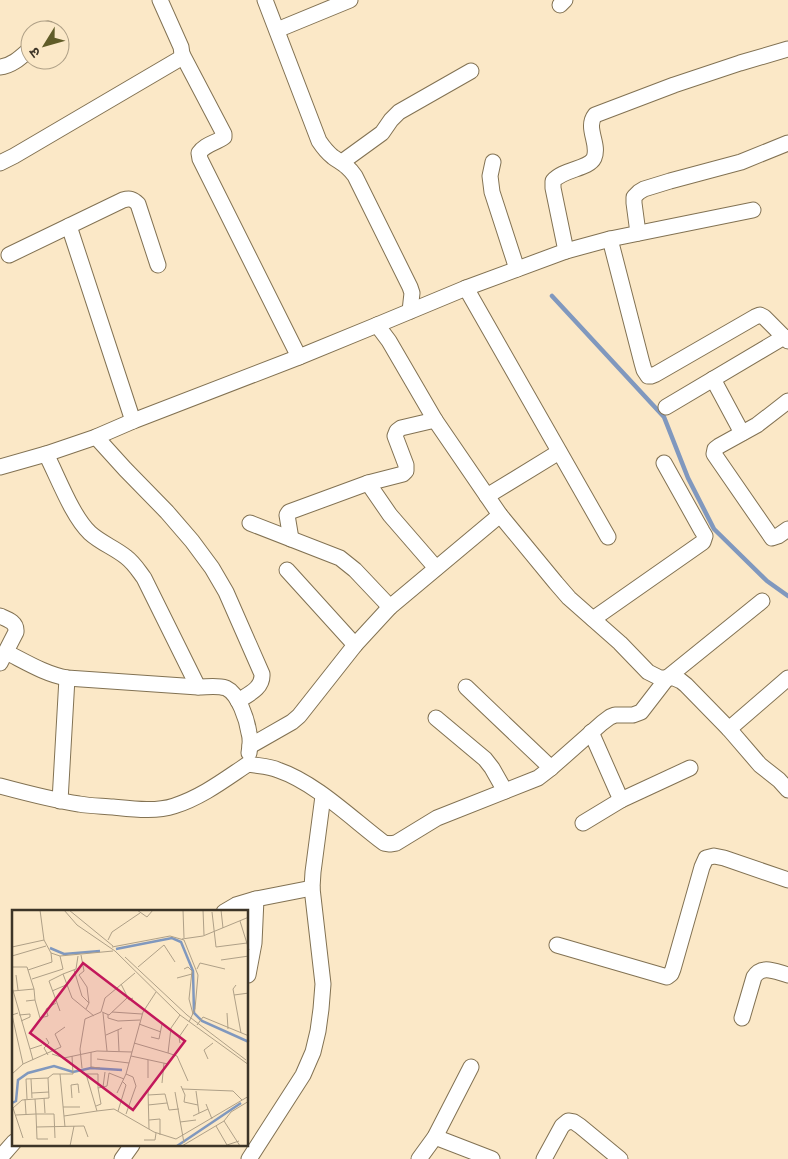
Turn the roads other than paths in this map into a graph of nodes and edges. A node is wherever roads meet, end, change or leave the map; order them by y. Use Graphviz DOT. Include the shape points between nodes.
graph roads {
  1 [pos="160,0"];
  2 [pos="265,0"];
  3 [pos="350,0"];
  4 [pos="276,30"];
  5 [pos="788,49"];
  6 [pos="182,54"];
  7 [pos="20,58"];
  8 [pos="0,67"];
  9 [pos="472,71"];
  10 [pos="788,142"];
  11 [pos="342,162"];
  12 [pos="493,162"];
  13 [pos="0,163"];
  14 [pos="753,210"];
  15 [pos="68,226"];
  16 [pos="638,233"];
  17 [pos="610,239"];
  18 [pos="566,251"];
  19 [pos="9,256"];
  20 [pos="158,265"];
  21 [pos="525,266"];
  22 [pos="466,288"];
  23 [pos="410,310"];
  24 [pos="377,325"];
  25 [pos="786,339"];
  26 [pos="299,357"];
  27 [pos="713,378"];
  28 [pos="788,401"];
  29 [pos="666,406"];
  30 [pos="435,420"];
  31 [pos="133,421"];
  32 [pos="742,433"];
  33 [pos="96,436"];
  34 [pos="559,452"];
  35 [pos="46,454"];
  36 [pos="664,463"];
  37 [pos="0,467"];
  38 [pos="368,483"];
  39 [pos="487,496"];
  40 [pos="500,514"];
  41 [pos="250,523"];
  42 [pos="788,529"];
  43 [pos="608,537"];
  44 [pos="291,539"];
  45 [pos="436,568"];
  46 [pos="287,570"];
  47 [pos="762,601"];
  48 [pos="390,607"];
  49 [pos="0,616"];
  50 [pos="593,619"];
  51 [pos="355,646"];
  52 [pos="3,657"];
  53 [pos="68,678"];
  54 [pos="668,678"];
  55 [pos="788,678"];
  56 [pos="198,687"];
  57 [pos="466,687"];
  58 [pos="238,700"];
  59 [pos="436,718"];
  60 [pos="729,729"];
  61 [pos="591,732"];
  62 [pos="250,746"];
  63 [pos="248,764"];
  64 [pos="551,768"];
  65 [pos="690,768"];
  66 [pos="0,786"];
  67 [pos="788,790"];
  68 [pos="505,791"];
  69 [pos="323,796"];
  70 [pos="621,800"];
  71 [pos="60,801"];
  72 [pos="583,823"];
  73 [pos="788,880"];
  74 [pos="312,888"];
  75 [pos="256,899"];
  76 [pos="227,910"];
  77 [pos="557,945"];
  78 [pos="249,963"];
  79 [pos="788,975"];
  80 [pos="742,1018"];
  81 [pos="471,1068"];
  82 [pos="435,1137"];
  83 [pos="12,1144"];
  84 [pos="131,1146"];
  85 [pos="251,1149"];
  86 [pos="0,1158"];
  87 [pos="122,1159"];
  88 [pos="419,1159"];
  89 [pos="492,1159"];
  90 [pos="544,1159"];
  91 [pos="620,1159"];
  1 -- 6 [label="street"];
  2 -- 4 [label="street"];
  3 -- 4 [label="street"];
  4 -- 11 [label="street" via="319,141 332,157"];
  5 -- 18 [label="street" via="674,85 595,115 591,125 596,149 593,160 556,176 553,181"];
  6 -- 13 [label="street" via="175,62"];
  6 -- 26 [label="street" via="224,134 220,140 201,149 200,158"];
  7 -- 8 [label="street"];
  9 -- 11 [label="street" via="399,112 382,133"];
  10 -- 16 [label="street" via="741,162 638,192 634,197"];
  11 -- 23 [label="street" via="356,176 410,288"];
  12 -- 21 [label="street" via="490,176 492,192"];
  14 -- 16 [label="street"];
  15 -- 19 [label="street"];
  15 -- 20 [label="street" via="123,200 134,200"];
  15 -- 31 [label="street"];
  16 -- 17 [label="street"];
  17 -- 18 [label="street"];
  17 -- 25 [label="street" via="648,376 755,316 764,317"];
  18 -- 21 [label="street"];
  21 -- 22 [label="street"];
  22 -- 23 [label="street"];
  22 -- 34 [label="street"];
  23 -- 24 [label="street"];
  24 -- 26 [label="street"];
  24 -- 30 [label="street"];
  25 -- 27 [label="street"];
  26 -- 31 [label="street"];
  27 -- 29 [label="street"];
  27 -- 32 [label="street"];
  28 -- 32 [label="street"];
  30 -- 38 [label="street" via="397,431 394,436 406,470 403,474"];
  30 -- 39 [label="street"];
  31 -- 33 [label="street"];
  32 -- 42 [label="street" via="715,449 714,454 772,538"];
  33 -- 35 [label="street"];
  33 -- 58 [label="street" via="180,526 226,592 262,674 260,684"];
  34 -- 39 [label="street"];
  34 -- 43 [label="street"];
  35 -- 37 [label="street"];
  35 -- 56 [label="street" via="74,511 90,532 126,556 144,578"];
  36 -- 50 [label="street" via="705,536 703,542"];
  38 -- 44 [label="street" via="289,512 286,515"];
  38 -- 45 [label="street" via="390,515"];
  39 -- 40 [label="street"];
  40 -- 45 [label="street"];
  40 -- 50 [label="street" via="569,598"];
  41 -- 44 [label="street"];
  44 -- 48 [label="street" via="340,558"];
  45 -- 48 [label="street"];
  46 -- 51 [label="street"];
  47 -- 54 [label="street"];
  48 -- 51 [label="street"];
  49 -- 52 [label="street" via="16,628"];
  50 -- 54 [label="street" via="648,672"];
  51 -- 62 [label="street" via="300,716"];
  52 -- 53 [label="street"];
  53 -- 56 [label="street"];
  53 -- 71 [label="street"];
  54 -- 60 [label="street" via="686,685"];
  54 -- 61 [label="street" via="641,712 633,716 610,717"];
  55 -- 60 [label="street"];
  56 -- 58 [label="street" via="226,688"];
  57 -- 64 [label="street"];
  58 -- 62 [label="street" via="250,734"];
  59 -- 68 [label="street" via="485,759"];
  60 -- 67 [label="street" via="760,765"];
  61 -- 64 [label="street"];
  61 -- 70 [label="street"];
  62 -- 63 [label="street"];
  63 -- 69 [label="street" via="277,769"];
  63 -- 71 [label="street" via="207,792 172,807 129,808"];
  64 -- 68 [label="street" via="538,778"];
  65 -- 70 [label="street"];
  66 -- 71 [label="street"];
  68 -- 69 [label="street" via="437,818 390,844 384,843"];
  69 -- 74 [label="street"];
  70 -- 72 [label="street"];
  73 -- 77 [label="street" via="724,858 706,858 673,969 667,977"];
  74 -- 75 [label="street"];
  74 -- 85 [label="street" via="323,984 313,1052 303,1075"];
  75 -- 76 [label="street"];
  75 -- 78 [label="street" via="254,943"];
  79 -- 80 [label="street" via="762,969 758,971"];
  81 -- 82 [label="street"];
  82 -- 88 [label="street"];
  82 -- 89 [label="street"];
  83 -- 86 [label="street"];
  84 -- 87 [label="street"];
  90 -- 91 [label="street" via="568,1121 580,1126"];
}
